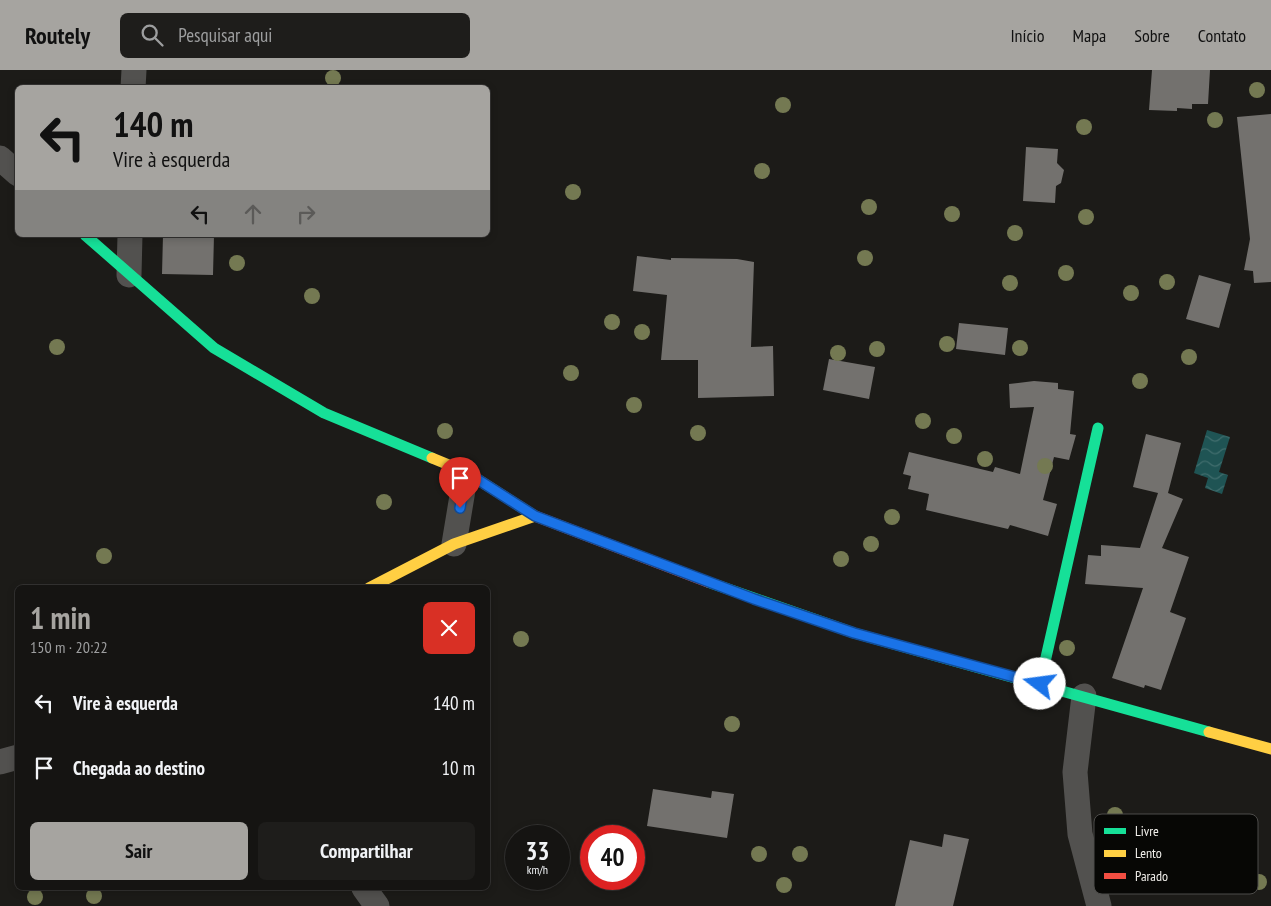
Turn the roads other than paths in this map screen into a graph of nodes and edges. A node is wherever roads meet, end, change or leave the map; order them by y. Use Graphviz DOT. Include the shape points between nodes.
graph roads {
  1 [pos="134,70"];
  2 [pos="133,85"];
  3 [pos="0,158"];
  4 [pos="15,171"];
  5 [pos="87,237"];
  6 [pos="130,237"];
  7 [pos="129,275"];
  8 [pos="1098,428"];
  9 [pos="466,472"];
  10 [pos="535,516"];
  11 [pos="454,544"];
  12 [pos="375,585"];
  13 [pos="1040,684"];
  14 [pos="1084,696"];
  15 [pos="1271,749"];
  16 [pos="15,758"];
  17 [pos="0,762"];
  18 [pos="1094,887"];
  19 [pos="365,890"];
  20 [pos="377,906"];
  1 -- 2 [label="street"];
  3 -- 4 [label="street"];
  5 -- 7 [label="street"];
  6 -- 7 [label="street"];
  7 -- 9 [label="street" via="214,348 297,399 324,414"];
  8 -- 13 [label="street"];
  9 -- 10 [label="street"];
  9 -- 11 [label="street"];
  10 -- 11 [label="street"];
  10 -- 13 [label="street" via="754,599 854,633"];
  11 -- 12 [label="street"];
  13 -- 14 [label="street"];
  14 -- 15 [label="street"];
  14 -- 18 [label="street" via="1075,772 1080,834"];
  16 -- 17 [label="street"];
  19 -- 20 [label="street"];
}
